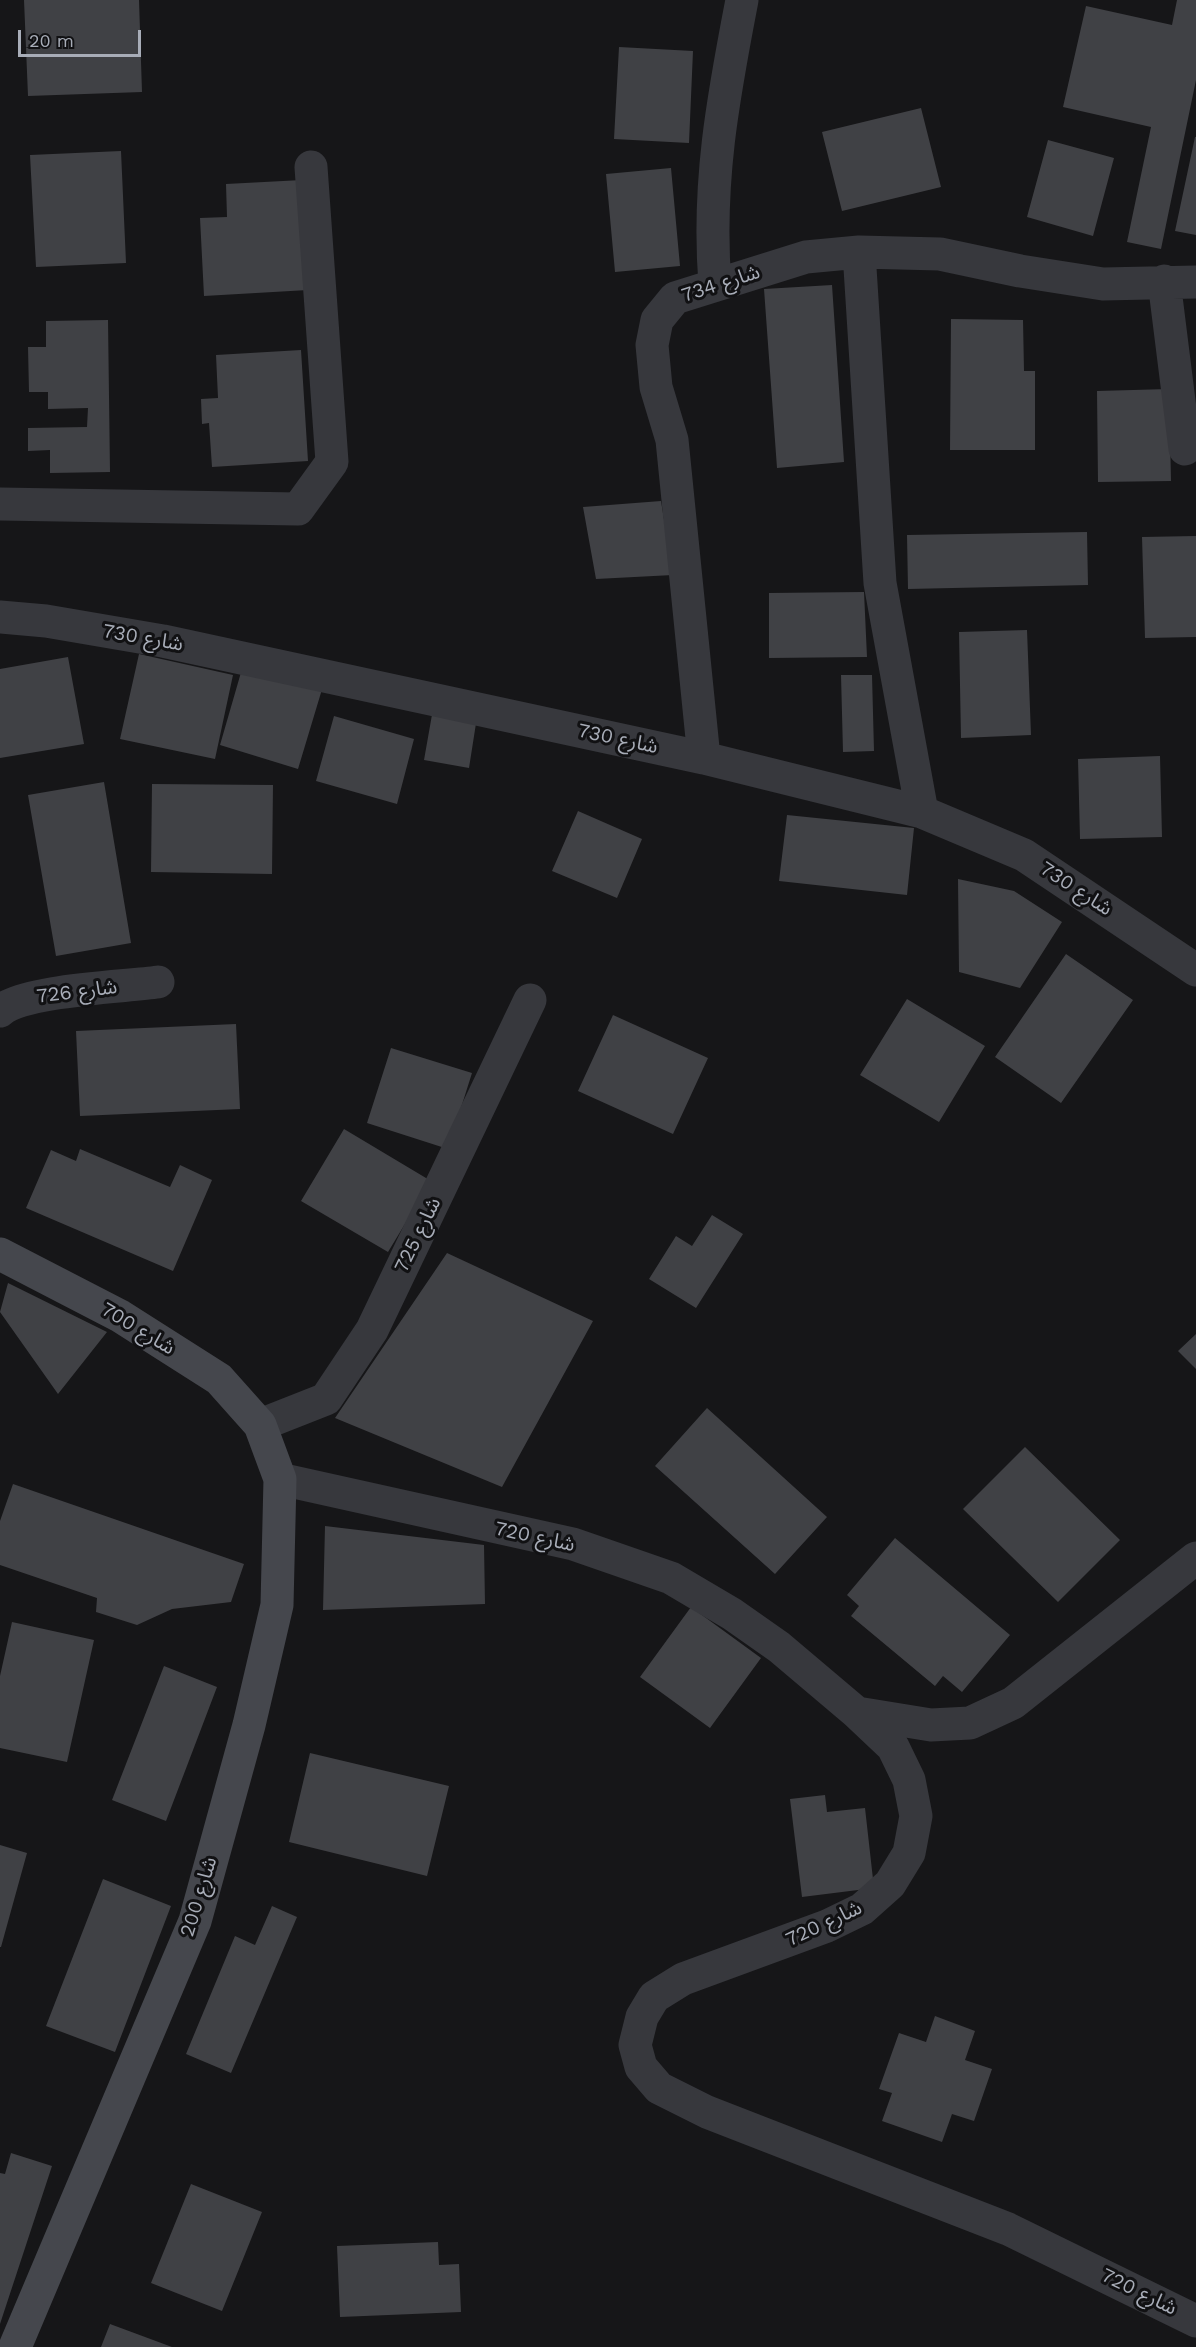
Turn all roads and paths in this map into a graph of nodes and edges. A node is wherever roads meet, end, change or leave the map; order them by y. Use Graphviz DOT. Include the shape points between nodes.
graph roads {
  1 [pos="742,0"];
  2 [pos="311,167"];
  3 [pos="859,252"];
  4 [pos="1164,281"];
  5 [pos="1196,282"];
  6 [pos="716,285"];
  7 [pos="1185,449"];
  8 [pos="0,504"];
  9 [pos="0,617"];
  10 [pos="704,758"];
  11 [pos="922,812"];
  12 [pos="1196,970"];
  13 [pos="158,982"];
  14 [pos="530,1000"];
  15 [pos="0,1011"];
  16 [pos="0,1254"];
  17 [pos="260,1425"];
  18 [pos="280,1479"];
  19 [pos="1196,1558"];
  20 [pos="857,1713"];
  21 [pos="1196,2321"];
  22 [pos="15,2347"];
  1 -- 6 [label="street" via="718,132 711,208"];
  2 -- 8 [label="street" via="332,462 298,509"];
  3 -- 4 [label="street, شارع 734" via="940,254 1103,284"];
  3 -- 6 [label="street, شارع 734" via="806,256"];
  3 -- 11 [label="street" via="880,583"];
  4 -- 5 [label="street, شارع 734"];
  4 -- 7 [label="street"];
  6 -- 10 [label="street, شارع 734" via="675,298 657,320 652,345 656,387 672,440"];
  9 -- 10 [label="street, شارع 730" via="163,641"];
  10 -- 11 [label="street, شارع 730"];
  11 -- 12 [label="street, شارع 730" via="1024,855"];
  13 -- 15 [label="street, شارع 726" via="35,996"];
  14 -- 17 [label="street, شارع 725" via="372,1330 326,1399"];
  16 -- 17 [label="main road, شارع 700" via="120,1316 219,1379"];
  17 -- 18 [label="main road, شارع 200"];
  18 -- 20 [label="street, شارع 720" via="573,1544 671,1578 779,1647"];
  18 -- 22 [label="main road, شارع 200" via="277,1605 249,1725 195,1921"];
  19 -- 20 [label="street" via="1003,1708 970,1723 931,1725"];
  20 -- 21 [label="street, شارع 720" via="893,1747 909,1780 916,1816 909,1853 890,1884 862,1909 682,1979 654,1997 642,2017 635,2045 641,2067 659,2088 707,2112 1008,2229"];
}
